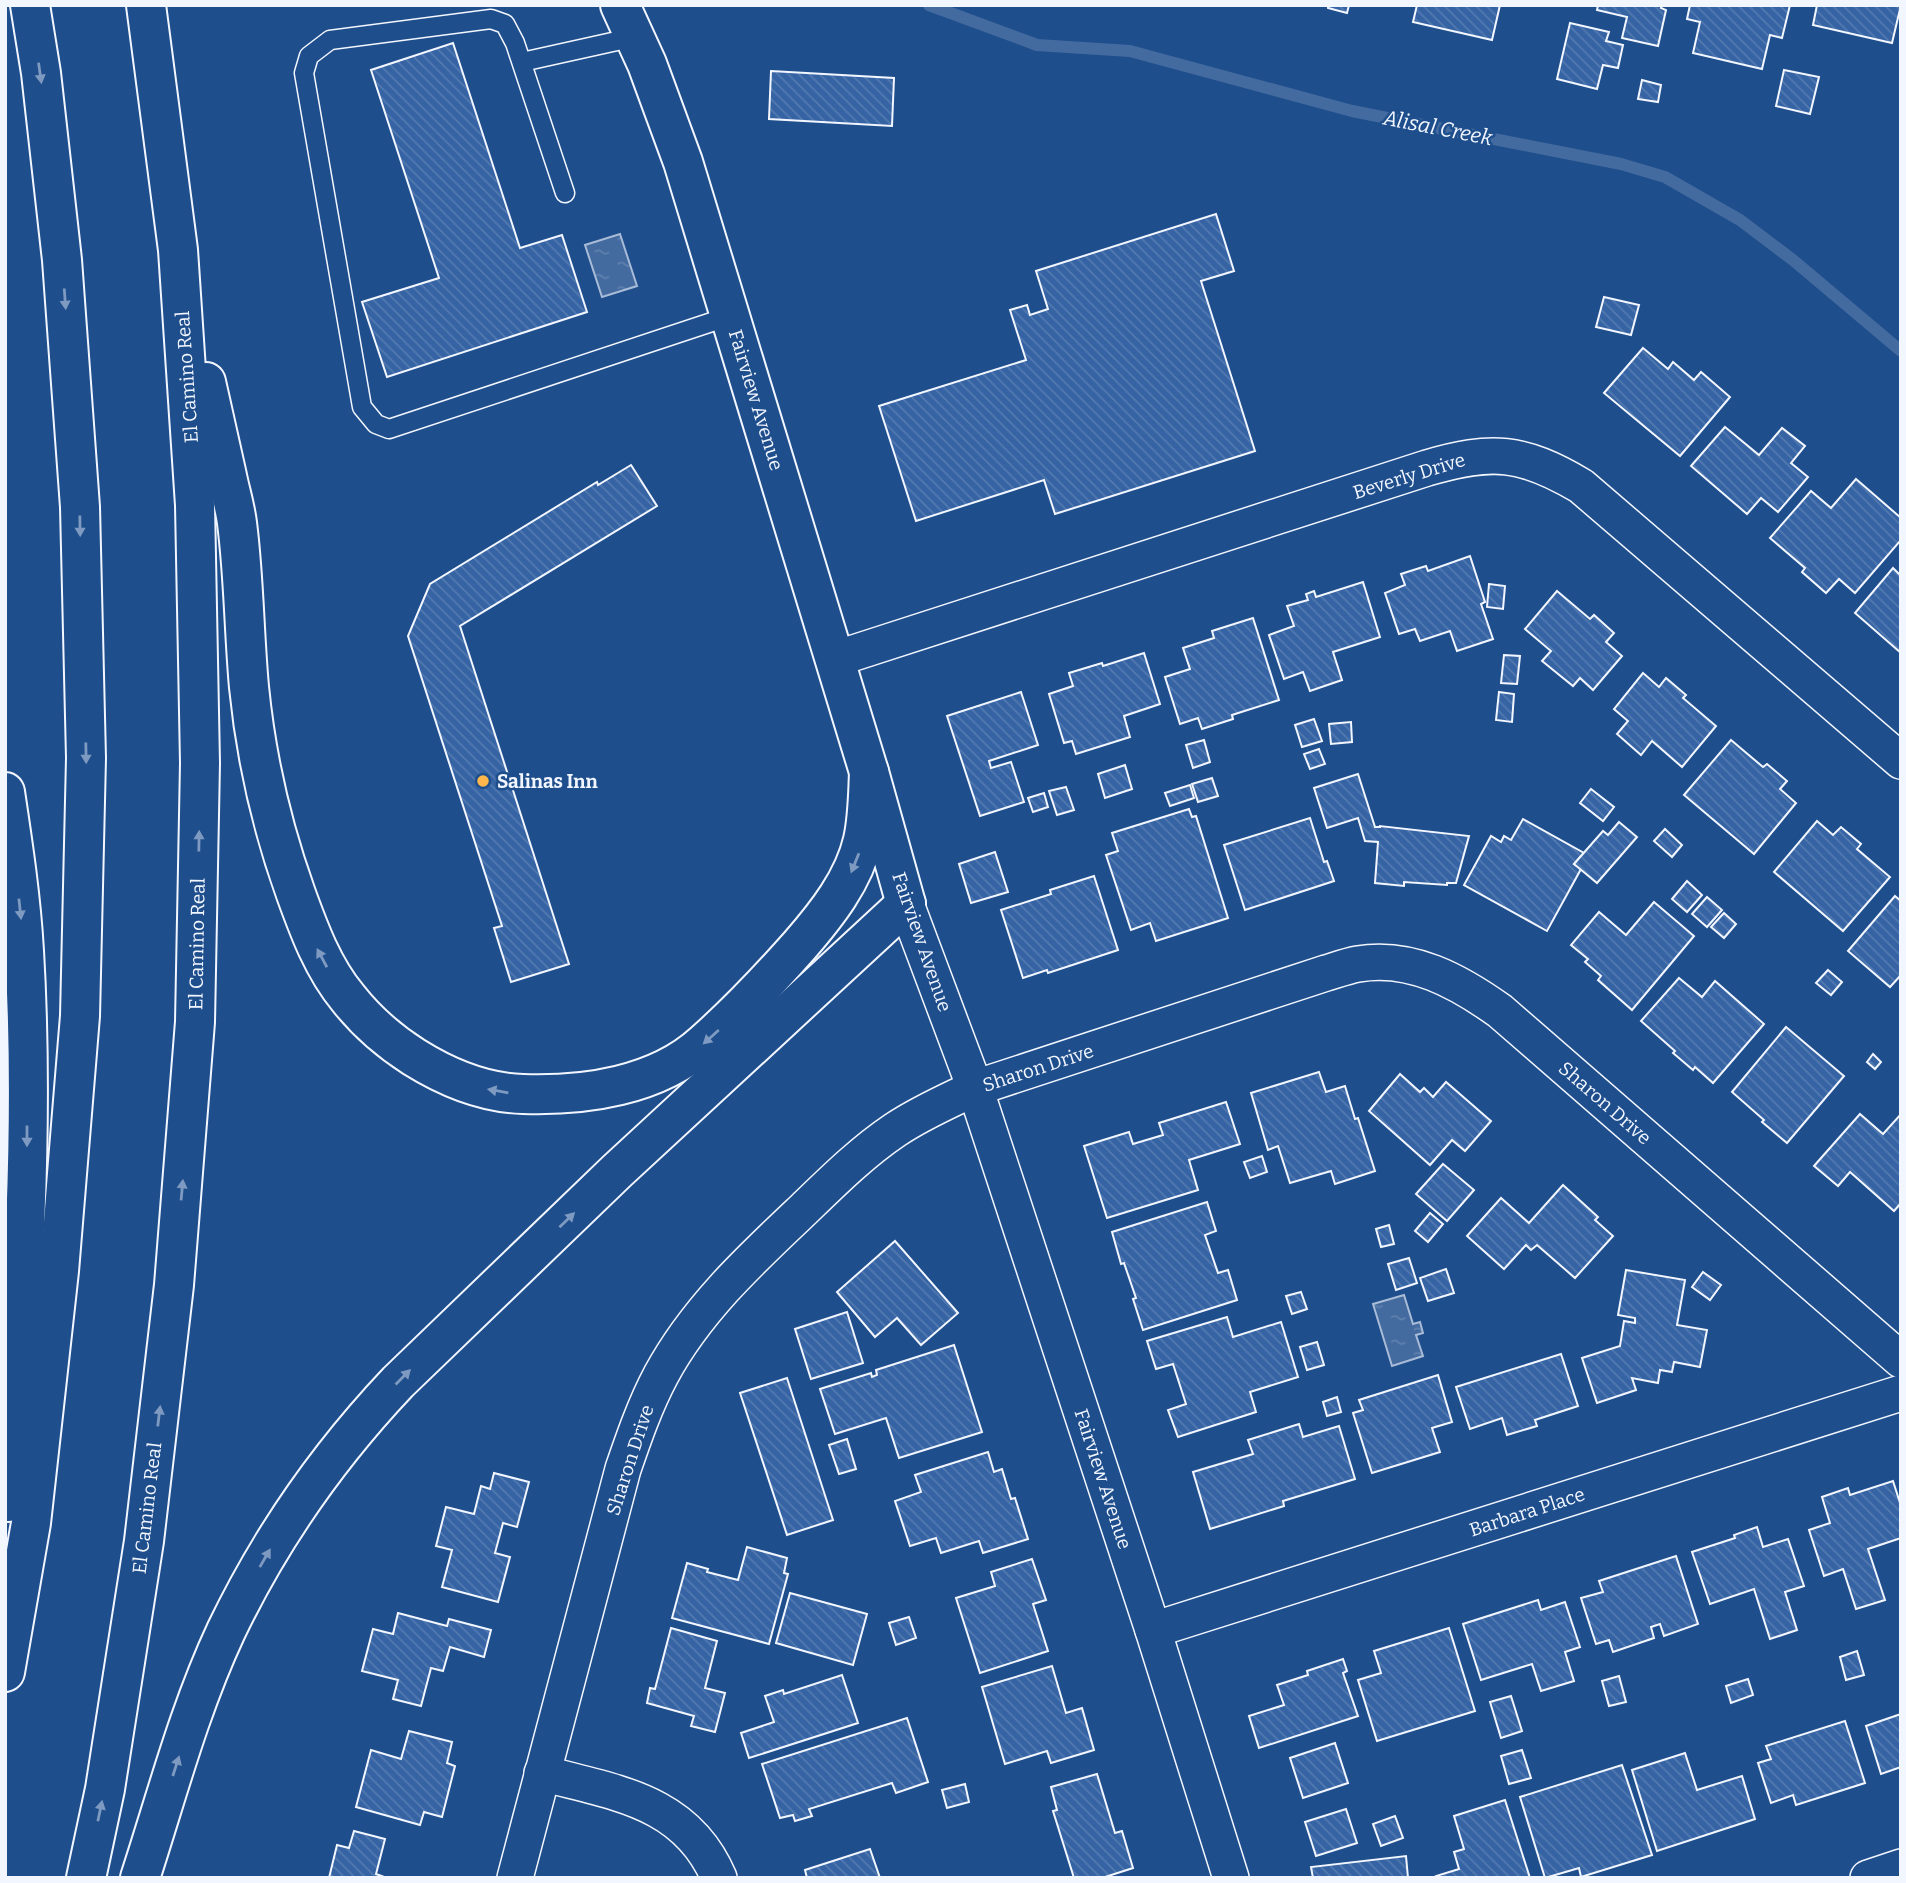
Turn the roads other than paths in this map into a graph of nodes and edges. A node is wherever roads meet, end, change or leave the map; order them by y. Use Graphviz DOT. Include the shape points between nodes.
graph roads {
  1 [pos="30,5"];
  2 [pos="146,5"];
  3 [pos="627,21"];
  4 [pos="522,62"];
  5 [pos="565,193"];
  6 [pos="178,250"];
  7 [pos="730,316"];
  8 [pos="835,659"];
  9 [pos="1901,761"];
  10 [pos="869,772"];
  11 [pos="5,792"];
  12 [pos="906,904"];
  13 [pos="975,1088"];
  14 [pos="1901,1360"];
  15 [pos="1901,1393"];
  16 [pos="5,1541"];
  17 [pos="1153,1630"];
  18 [pos="5,1672"];
  19 [pos="542,1773"];
  20 [pos="1901,1867"];
  21 [pos="86,1878"];
  22 [pos="140,1878"];
  23 [pos="515,1878"];
  24 [pos="719,1878"];
  25 [pos="1231,1878"];
  26 [pos="1868,1878"];
  1 -- 18 [label="highway, one-way" via="62,260 80,507 86,758 80,1016 60,1271 31,1523"];
  2 -- 6 [label="highway, El Camino Real"];
  3 -- 4 [label="lane"];
  3 -- 7 [label="highway, Fairview Avenue" via="683,162"];
  4 -- 5 [label="lane"];
  4 -- 7 [label="lane" via="505,24 491,19 330,40 309,56 304,73 362,407 376,424 389,429"];
  10 -- 6 [label="highway, one-way" via="863,842 853,870 821,920 751,1000 699,1048 675,1063 651,1075 583,1093 516,1094 455,1078 396,1045 346,997 329,971 283,858 264,783 249,691 236,521"];
  21 -- 6 [label="highway, El Camino Real, one-way" via="144,1541 174,1285 195,1023 200,762 195,505"];
  7 -- 8 [label="highway, Fairview Avenue"];
  8 -- 9 [label="street, Beverly Drive" via="1427,468 1495,454 1544,465 1581,486"];
  8 -- 10 [label="highway, Fairview Avenue"];
  10 -- 12 [label="highway, Fairview Avenue"];
  11 -- 16 [label="highway, one-way" via="24,949 28,1061 24,1282"];
  12 -- 13 [label="street, Fairview Avenue"];
  22 -- 12 [label="highway, one-way" via="195,1708 226,1632 277,1538 320,1474 398,1382 617,1171"];
  13 -- 14 [label="street, Sharon Drive" via="1357,964 1425,969 1461,985 1500,1011"];
  13 -- 17 [label="street, Fairview Avenue"];
  13 -- 19 [label="street, Sharon Drive" via="897,1128 858,1158 731,1280 672,1356 623,1469"];
  15 -- 17 [label="street, Barbara Place"];
  17 -- 25 [label="street, Fairview Avenue"];
  19 -- 23 [label="street, Sharon Drive"];
  19 -- 24 [label="street" via="633,1798 661,1811 694,1837"];
  20 -- 26 [label="street"];
}
